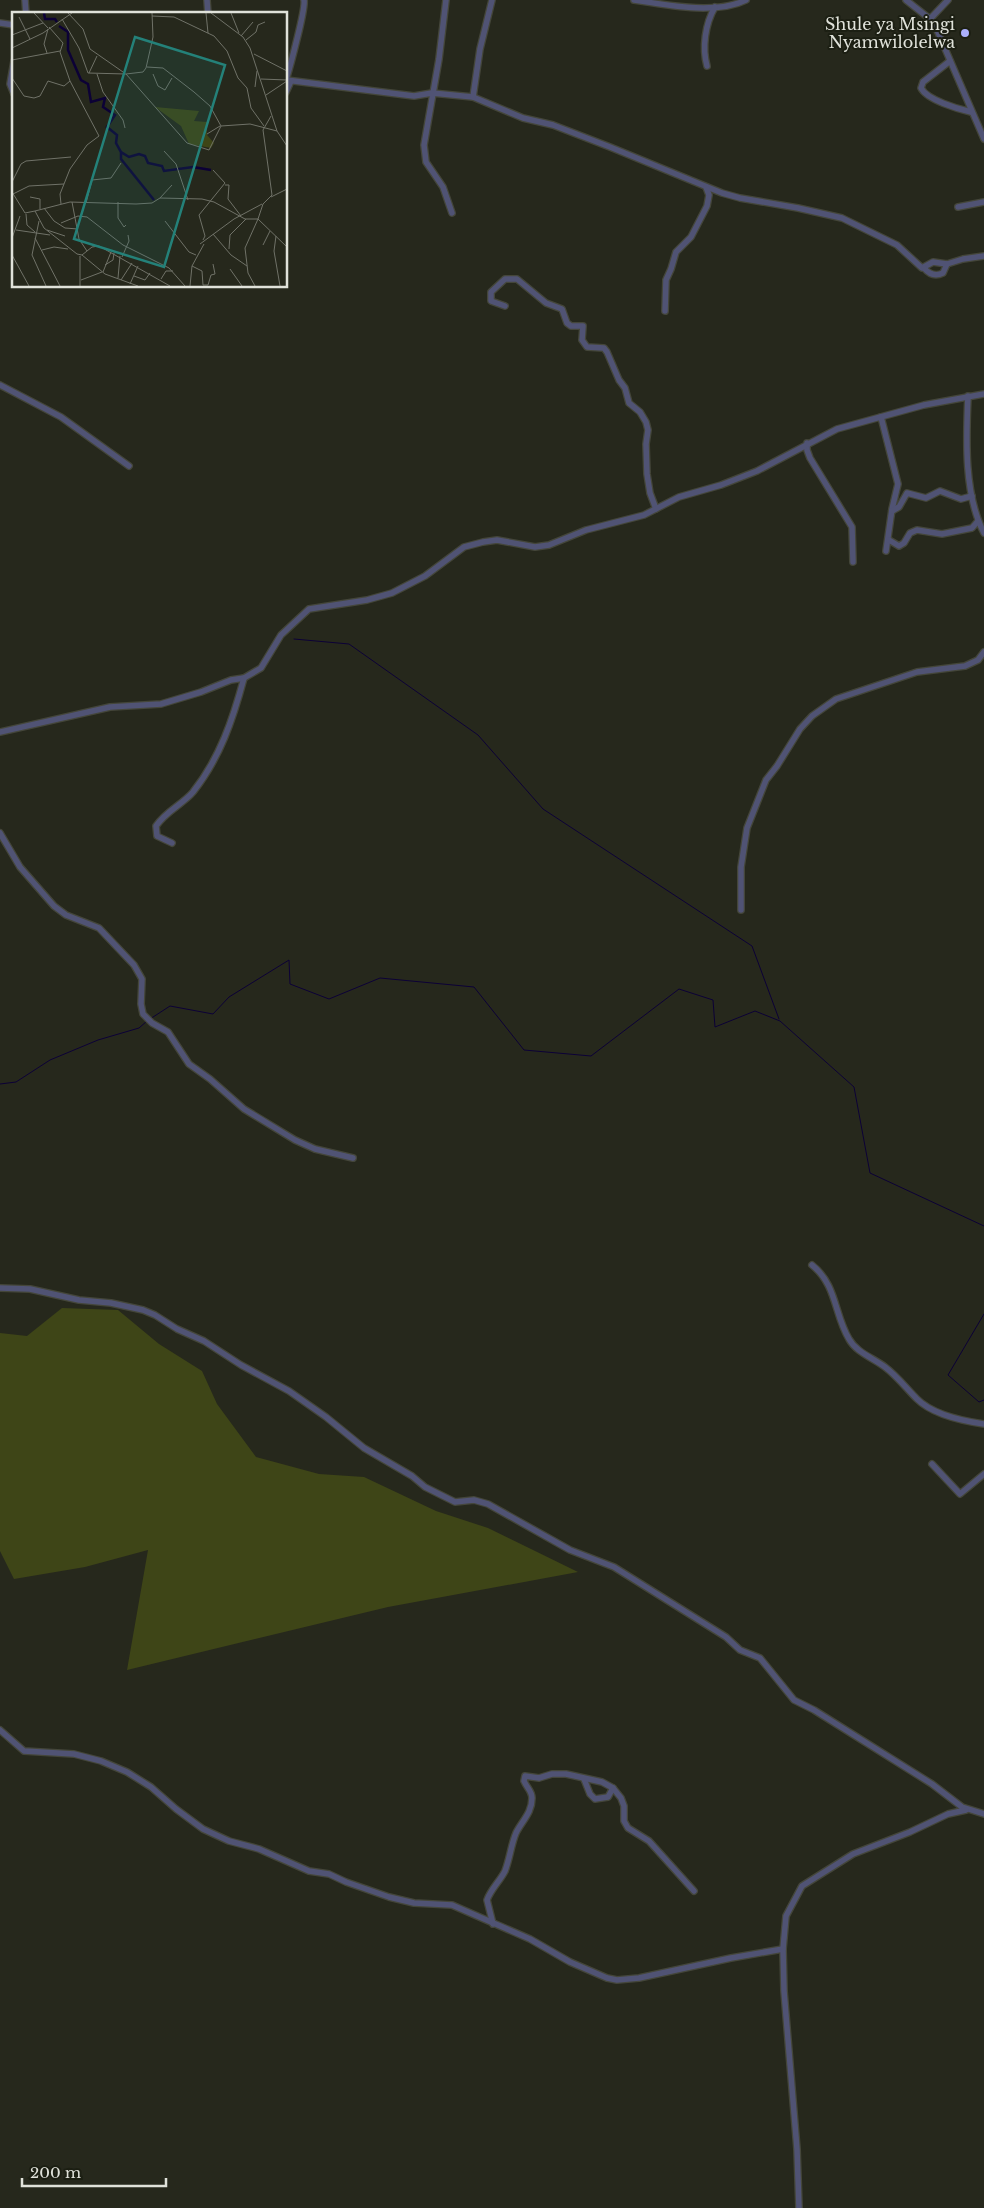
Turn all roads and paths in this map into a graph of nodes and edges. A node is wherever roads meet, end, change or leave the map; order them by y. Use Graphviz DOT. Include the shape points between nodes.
graph roads {
  1 [pos="304,0"];
  2 [pos="446,0"];
  3 [pos="492,0"];
  4 [pos="634,0"];
  5 [pos="746,0"];
  6 [pos="906,0"];
  7 [pos="948,0"];
  8 [pos="715,7"];
  9 [pos="930,19"];
  10 [pos="950,61"];
  11 [pos="707,66"];
  12 [pos="12,72"];
  13 [pos="288,80"];
  14 [pos="12,89"];
  15 [pos="432,93"];
  16 [pos="473,97"];
  17 [pos="971,112"];
  18 [pos="976,118"];
  19 [pos="984,119"];
  20 [pos="984,139"];
  21 [pos="706,187"];
  22 [pos="984,202"];
  23 [pos="958,207"];
  24 [pos="452,213"];
  25 [pos="984,256"];
  26 [pos="947,264"];
  27 [pos="924,268"];
  28 [pos="505,306"];
  29 [pos="665,311"];
  30 [pos="0,385"];
  31 [pos="984,394"];
  32 [pos="968,396"];
  33 [pos="881,417"];
  34 [pos="807,443"];
  35 [pos="129,466"];
  36 [pos="972,496"];
  37 [pos="656,509"];
  38 [pos="892,511"];
  39 [pos="978,521"];
  40 [pos="984,533"];
  41 [pos="889,540"];
  42 [pos="886,551"];
  43 [pos="853,562"];
  44 [pos="984,652"];
  45 [pos="244,678"];
  46 [pos="0,732"];
  47 [pos="0,833"];
  48 [pos="172,843"];
  49 [pos="742,910"];
  50 [pos="353,1158"];
  51 [pos="812,1265"];
  52 [pos="0,1288"];
  53 [pos="984,1424"];
  54 [pos="932,1464"];
  55 [pos="984,1474"];
  56 [pos="0,1730"];
  57 [pos="584,1779"];
  58 [pos="613,1788"];
  59 [pos="966,1810"];
  60 [pos="984,1814"];
  61 [pos="694,1891"];
  62 [pos="493,1924"];
  63 [pos="783,1949"];
  64 [pos="799,2208"];
  1 -- 13 [label="street" via="306,5 300,19"];
  2 -- 15 [label="street"];
  3 -- 16 [label="street"];
  4 -- 8 [label="street"];
  5 -- 8 [label="street"];
  6 -- 9 [label="street"];
  7 -- 9 [label="street"];
  8 -- 11 [label="street" via="710,16 704,50"];
  9 -- 10 [label="street"];
  10 -- 17 [label="street"];
  10 -- 17 [label="street" via="920,88 923,93 946,104"];
  12 -- 14 [label="street"];
  13 -- 15 [label="street" via="414,96"];
  15 -- 16 [label="street"];
  15 -- 24 [label="street" via="424,155 446,194"];
  16 -- 21 [label="street" via="523,118 610,146"];
  17 -- 18 [label="street"];
  18 -- 19 [label="street"];
  18 -- 20 [label="street"];
  21 -- 27 [label="street" via="740,198 842,218 897,245"];
  21 -- 29 [label="street" via="708,206 691,237 676,252 666,280"];
  22 -- 23 [label="street"];
  25 -- 26 [label="street"];
  26 -- 27 [label="street" via="933,262"];
  26 -- 27 [label="street" via="943,273 937,275"];
  28 -- 37 [label="street" via="492,301 491,292 505,280 517,278 546,303 562,309 571,326 583,326 582,340 586,347 604,348 607,352 629,403 647,426 647,474"];
  30 -- 35 [label="street" via="61,416"];
  31 -- 32 [label="street"];
  32 -- 33 [label="street"];
  32 -- 36 [label="street"];
  33 -- 34 [label="street" via="837,429"];
  33 -- 38 [label="street" via="898,484"];
  34 -- 37 [label="street" via="757,471 686,494"];
  34 -- 43 [label="street" via="810,458 852,527"];
  36 -- 38 [label="street" via="961,499 940,491 926,498 907,493 899,507"];
  36 -- 39 [label="street"];
  37 -- 45 [label="street" via="543,547 497,540 473,544 425,576 392,593 309,609 281,635 261,668"];
  38 -- 41 [label="street"];
  39 -- 40 [label="street"];
  39 -- 41 [label="street" via="972,528 942,534 917,530 899,546"];
  41 -- 42 [label="street"];
  44 -- 49 [label="street" via="978,660 965,666 917,672 841,697 812,716 766,780 747,828 741,867"];
  45 -- 46 [label="street" via="161,704 110,707"];
  45 -- 48 [label="street" via="226,737 208,770 189,796 156,826 157,836"];
  47 -- 50 [label="street" via="20,867 54,906 66,915 99,928 134,965 142,979 143,1014 168,1032 189,1064 244,1109 295,1140 315,1149"];
  51 -- 53 [label="street" via="826,1280 853,1346 892,1372 920,1402 946,1414"];
  52 -- 59 [label="street" via="30,1289 111,1303 155,1315 284,1389 321,1413 364,1448 429,1489 455,1502 474,1500 488,1504 578,1554 614,1567 726,1637 740,1650 760,1658 796,1702 927,1780"];
  54 -- 55 [label="street" via="960,1494"];
  56 -- 62 [label="street" via="24,1751 74,1754 127,1772 151,1786 176,1810 203,1829 229,1841 260,1849 309,1870 329,1874 389,1897 414,1903 452,1905"];
  57 -- 58 [label="street"];
  57 -- 58 [label="street" via="595,1799 608,1797"];
  57 -- 62 [label="street" via="566,1774 539,1778 525,1776 532,1804 517,1831 502,1877 487,1900"];
  58 -- 61 [label="street" via="624,1806 624,1821 628,1828 649,1841"];
  59 -- 60 [label="street"];
  59 -- 63 [label="street" via="948,1814 853,1854 802,1886 786,1916"];
  62 -- 63 [label="street" via="530,1939 578,1966 617,1980"];
  63 -- 64 [label="street"];
}
